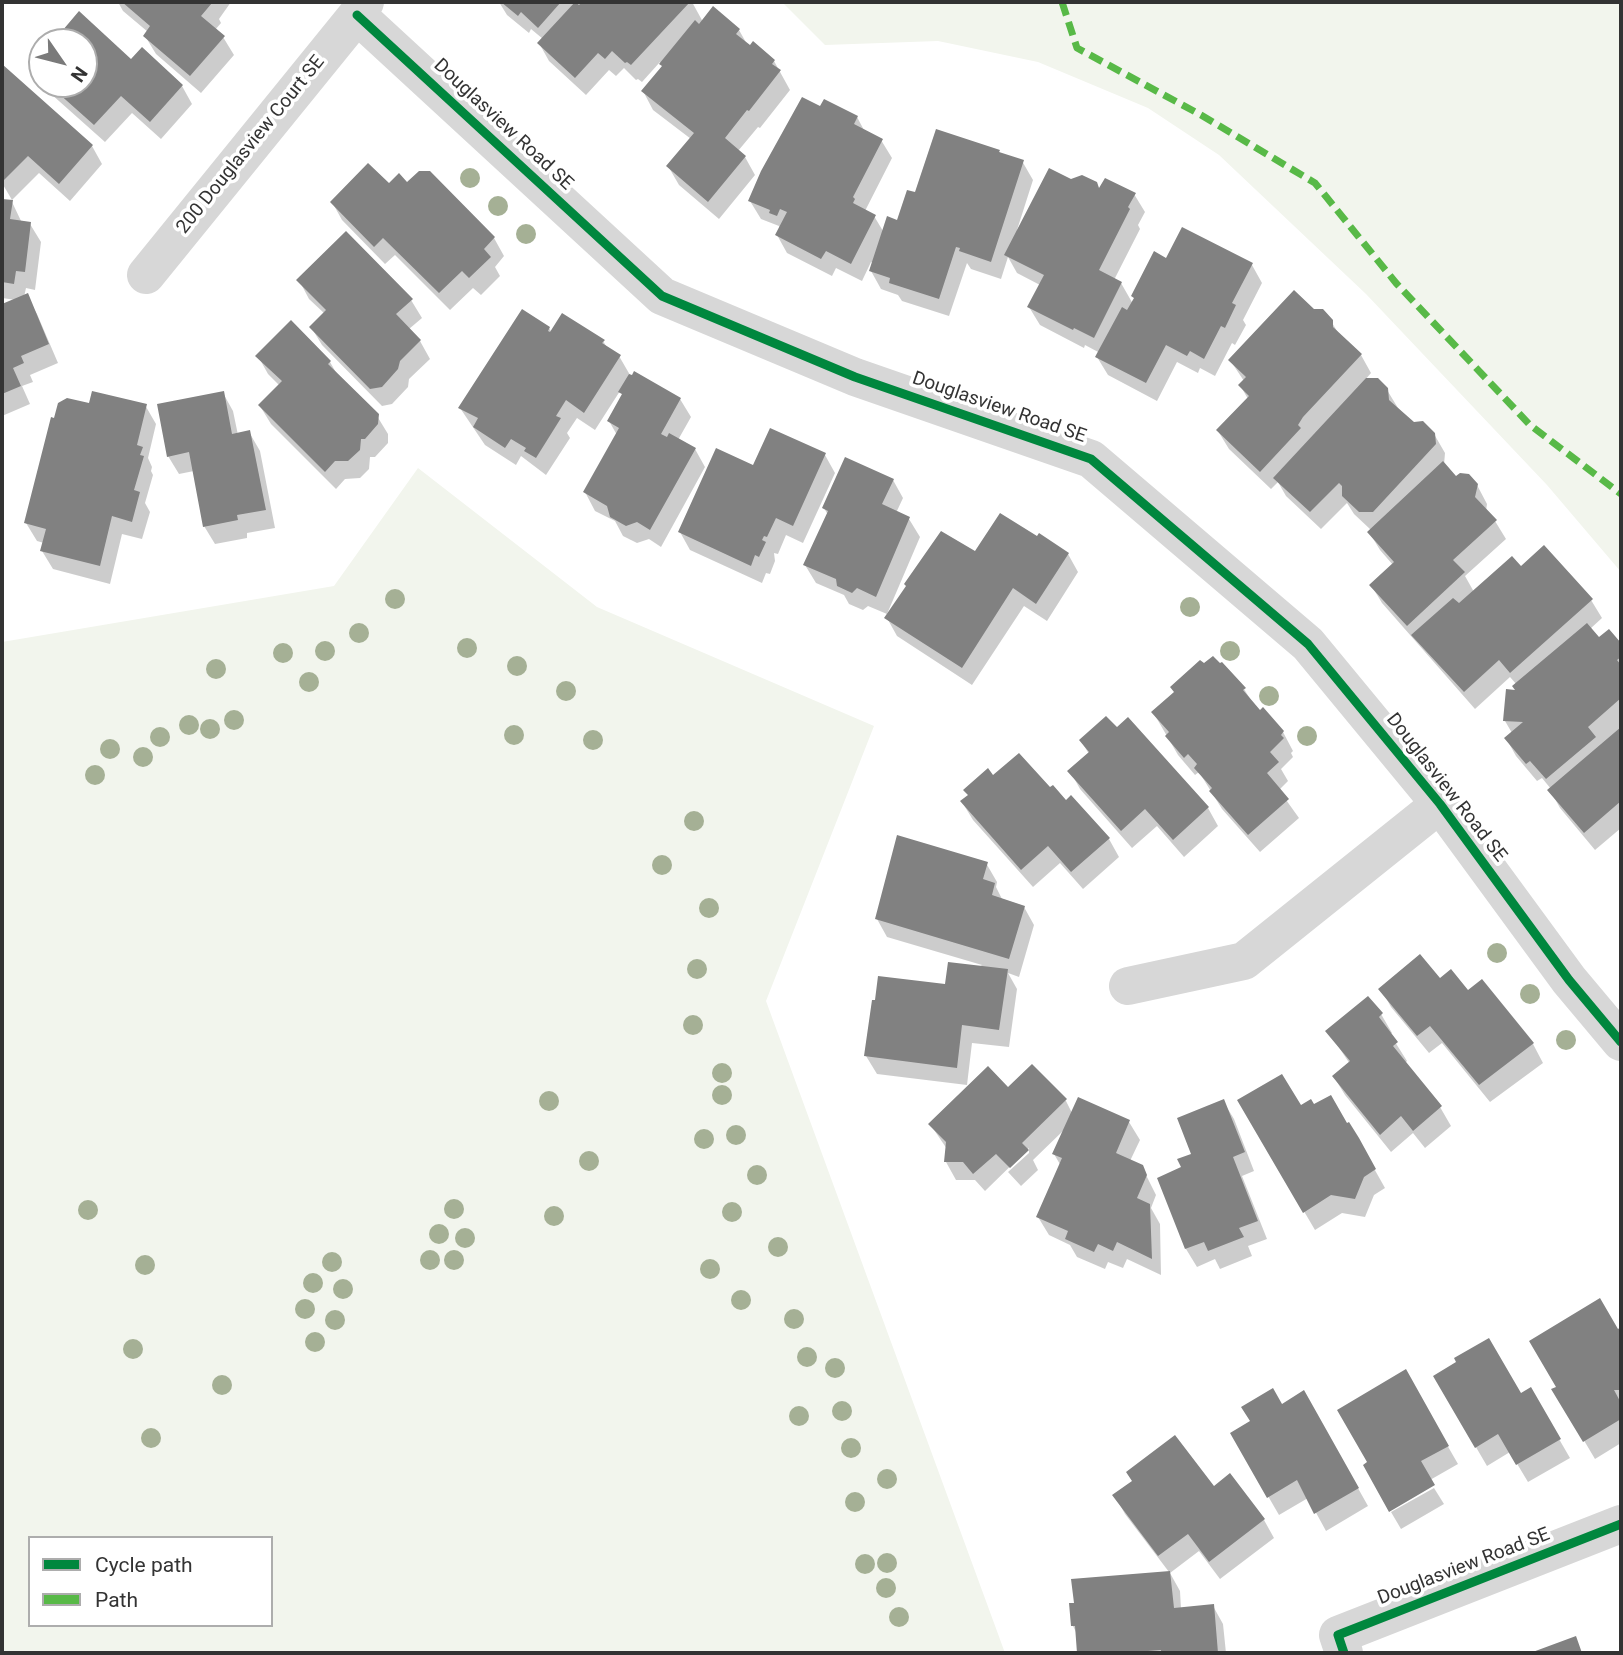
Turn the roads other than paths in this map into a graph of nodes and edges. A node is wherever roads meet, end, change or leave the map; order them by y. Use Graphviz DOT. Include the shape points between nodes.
graph roads {
  1 [pos="361,8"];
  2 [pos="146,275"];
  3 [pos="1440,804"];
  4 [pos="1128,986"];
  5 [pos="1621,1042"];
  6 [pos="1621,1524"];
  7 [pos="1344,1653"];
  1 -- 2 [label="street, 200 Douglasview Court SE"];
  1 -- 3 [label="street, Douglasview Road SE" via="662,296 855,377 1091,458 1308,644"];
  3 -- 4 [label="street" via="1244,961"];
  3 -- 5 [label="street, Douglasview Road SE" via="1569,980"];
  6 -- 7 [label="street, Douglasview Road SE" via="1338,1635"];
}
